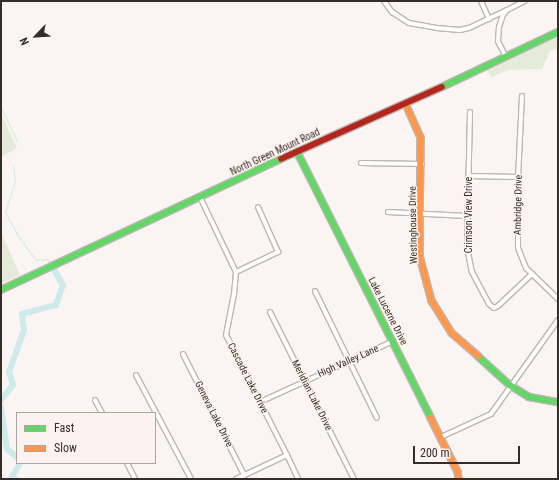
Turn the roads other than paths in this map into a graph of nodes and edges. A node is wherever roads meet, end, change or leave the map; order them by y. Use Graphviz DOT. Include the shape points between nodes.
graph roads {
  1 [pos="384,1"];
  2 [pos="481,1"];
  3 [pos="525,1"];
  4 [pos="507,10"];
  5 [pos="489,19"];
  6 [pos="558,32"];
  7 [pos="506,57"];
  8 [pos="522,96"];
  9 [pos="406,104"];
  10 [pos="470,112"];
  11 [pos="297,151"];
  12 [pos="361,163"];
  13 [pos="422,164"];
  14 [pos="469,176"];
  15 [pos="518,177"];
  16 [pos="200,197"];
  17 [pos="258,207"];
  18 [pos="388,212"];
  19 [pos="420,214"];
  20 [pos="467,216"];
  21 [pos="236,272"];
  22 [pos="532,274"];
  23 [pos="1,290"];
  24 [pos="314,291"];
  25 [pos="558,299"];
  26 [pos="270,312"];
  27 [pos="558,320"];
  28 [pos="392,341"];
  29 [pos="183,354"];
  30 [pos="349,361"];
  31 [pos="136,376"];
  32 [pos="304,381"];
  33 [pos="510,385"];
  34 [pos="95,400"];
  35 [pos="260,402"];
  36 [pos="558,402"];
  37 [pos="101,412"];
  38 [pos="155,412"];
  39 [pos="156,413"];
  40 [pos="378,418"];
  41 [pos="441,437"];
  42 [pos="287,455"];
  43 [pos="128,464"];
  44 [pos="244,475"];
  45 [pos="135,479"];
  46 [pos="191,479"];
  47 [pos="236,479"];
  48 [pos="298,479"];
  49 [pos="354,479"];
  50 [pos="459,479"];
  1 -- 5 [label="street" via="392,12 409,23 437,28 460,30"];
  2 -- 5 [label="street"];
  3 -- 4 [label="street"];
  4 -- 5 [label="street"];
  4 -- 7 [label="street" via="498,33 498,41"];
  6 -- 7 [label="street, North Green Mount Road"];
  7 -- 9 [label="street, North Green Mount Road"];
  8 -- 15 [label="street, Ambridge Drive"];
  9 -- 11 [label="street, North Green Mount Road"];
  9 -- 13 [label="street, Westinghouse Drive" via="421,138"];
  10 -- 14 [label="street, Crimson View Drive"];
  11 -- 16 [label="street, North Green Mount Road"];
  11 -- 28 [label="street, Lake Lucerne Drive"];
  12 -- 13 [label="street"];
  13 -- 19 [label="street, Westinghouse Drive"];
  14 -- 15 [label="street"];
  14 -- 20 [label="street, Crimson View Drive"];
  15 -- 22 [label="street, Ambridge Drive" via="518,248 524,264"];
  16 -- 21 [label="street"];
  16 -- 23 [label="street, North Green Mount Road"];
  17 -- 21 [label="street" via="278,252"];
  18 -- 19 [label="street"];
  19 -- 20 [label="street"];
  19 -- 33 [label="street, Westinghouse Drive" via="421,265 432,301 452,333"];
  20 -- 22 [label="street, Crimson View Drive" via="469,263 488,304 494,308 498,306"];
  21 -- 35 [label="street, Cascade Lake Drive" via="226,335"];
  22 -- 25 [label="street, Ambridge Drive"];
  24 -- 30 [label="street"];
  26 -- 32 [label="street, Meridian Lake Drive"];
  27 -- 33 [label="street"];
  28 -- 30 [label="street, High Valley Lane"];
  28 -- 41 [label="street, Lake Lucerne Drive"];
  29 -- 44 [label="street, Geneva Lake Drive"];
  30 -- 32 [label="street, High Valley Lane"];
  30 -- 40 [label="street"];
  31 -- 38 [label="street"];
  32 -- 35 [label="street, High Valley Lane"];
  32 -- 49 [label="street, Meridian Lake Drive"];
  33 -- 36 [label="street, Westinghouse Drive" via="529,397"];
  33 -- 41 [label="street" via="491,414"];
  34 -- 37 [label="street"];
  35 -- 42 [label="street, Cascade Lake Drive"];
  39 -- 46 [label="street"];
  41 -- 50 [label="street, Lake Lucerne Drive"];
  42 -- 44 [label="street"];
  42 -- 48 [label="street, Cascade Lake Drive"];
  43 -- 45 [label="street"];
  44 -- 47 [label="street"];
}
